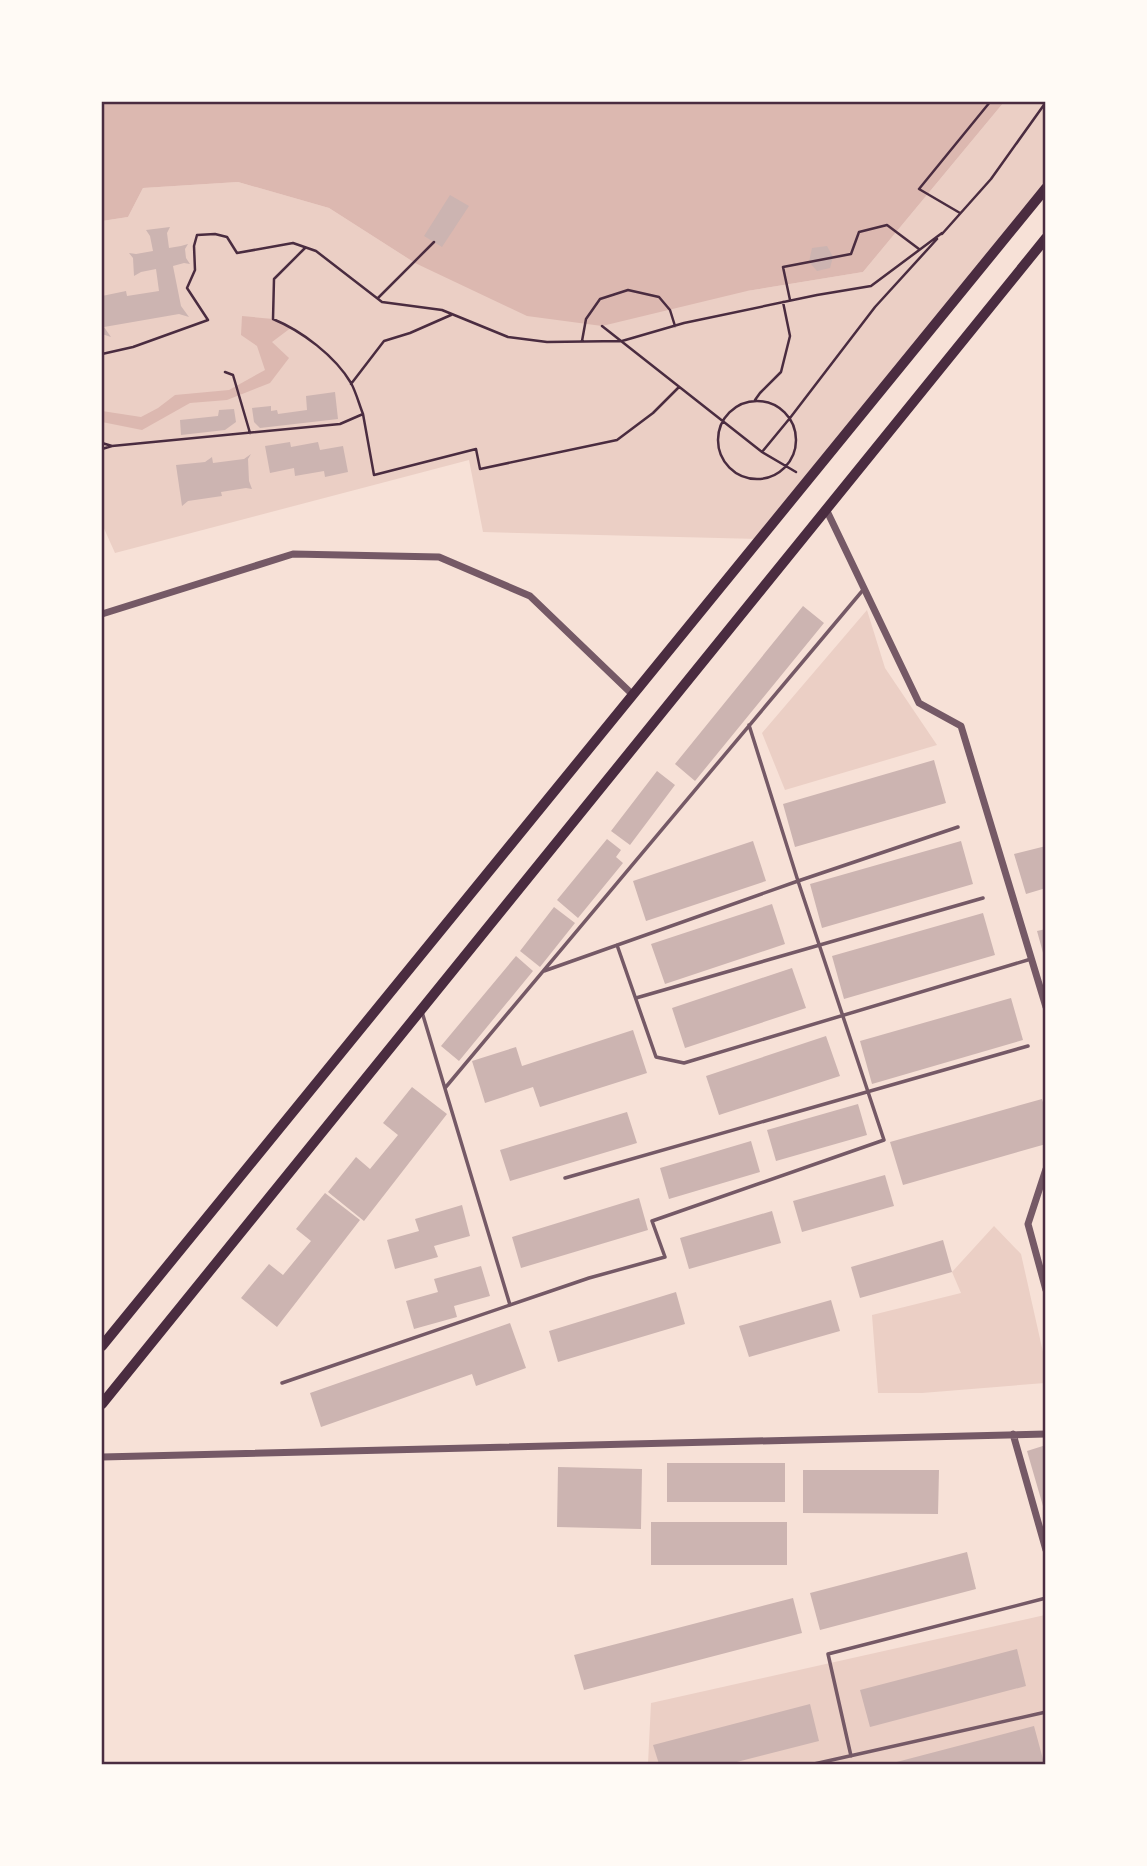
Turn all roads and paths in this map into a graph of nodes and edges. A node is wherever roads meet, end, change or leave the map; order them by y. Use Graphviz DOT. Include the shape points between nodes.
graph roads {
  1 [pos="990,102"];
  2 [pos="1045,102"];
  3 [pos="1045,188"];
  4 [pos="960,213"];
  5 [pos="942,233"];
  6 [pos="1045,239"];
  7 [pos="434,242"];
  8 [pos="305,247"];
  9 [pos="920,250"];
  10 [pos="378,299"];
  11 [pos="790,300"];
  12 [pos="783,302"];
  13 [pos="453,314"];
  14 [pos="603,326"];
  15 [pos="676,326"];
  16 [pos="582,341"];
  17 [pos="622,341"];
  18 [pos="102,354"];
  19 [pos="225,372"];
  20 [pos="351,384"];
  21 [pos="679,387"];
  22 [pos="755,400"];
  23 [pos="363,414"];
  24 [pos="790,418"];
  25 [pos="722,420"];
  26 [pos="250,433"];
  27 [pos="102,443"];
  28 [pos="112,446"];
  29 [pos="102,449"];
  30 [pos="762,452"];
  31 [pos="786,466"];
  32 [pos="808,480"];
  33 [pos="826,509"];
  34 [pos="864,589"];
  35 [pos="102,614"];
  36 [pos="633,695"];
  37 [pos="749,725"];
  38 [pos="958,827"];
  39 [pos="798,881"];
  40 [pos="983,898"];
  41 [pos="617,945"];
  42 [pos="819,945"];
  43 [pos="1031,959"];
  44 [pos="543,971"];
  45 [pos="636,999"];
  46 [pos="1045,1007"];
  47 [pos="421,1009"];
  48 [pos="843,1016"];
  49 [pos="1028,1046"];
  50 [pos="445,1088"];
  51 [pos="868,1092"];
  52 [pos="1045,1169"];
  53 [pos="565,1178"];
  54 [pos="1045,1290"];
  55 [pos="510,1305"];
  56 [pos="102,1346"];
  57 [pos="282,1382"];
  58 [pos="102,1404"];
  59 [pos="1013,1434"];
  60 [pos="1045,1434"];
  61 [pos="102,1457"];
  62 [pos="1045,1549"];
  63 [pos="1045,1598"];
  64 [pos="1045,1712"];
  65 [pos="851,1756"];
  66 [pos="833,1762"];
  67 [pos="814,1765"];
  1 -- 4 [label="path" via="919,189"];
  2 -- 4 [label="path" via="991,179"];
  3 -- 32 [label="main road"];
  4 -- 5 [label="path"];
  5 -- 9 [label="path"];
  5 -- 24 [label="path" via="875,307"];
  6 -- 33 [label="main road"];
  7 -- 10 [label="path"];
  8 -- 10 [label="path"];
  8 -- 18 [label="path" via="292,243 237,253 227,237 197,235 195,270 187,288 208,320"];
  8 -- 20 [label="path" via="274,279 273,319 292,327 335,362"];
  9 -- 11 [label="path" via="871,286"];
  9 -- 11 [label="path" via="887,225 859,232 851,254 783,267"];
  10 -- 13 [label="path"];
  11 -- 12 [label="path"];
  12 -- 15 [label="path"];
  12 -- 22 [label="path" via="790,336 781,372"];
  13 -- 16 [label="path" via="509,337"];
  13 -- 20 [label="path" via="384,341"];
  14 -- 17 [label="path"];
  15 -- 16 [label="path" via="659,297 628,290 600,299 586,319"];
  15 -- 17 [label="path"];
  16 -- 17 [label="path"];
  17 -- 21 [label="path"];
  19 -- 26 [label="path" via="233,375"];
  20 -- 23 [label="path"];
  21 -- 23 [label="path" via="617,440 480,470 476,449 374,475"];
  21 -- 25 [label="path"];
  22 -- 24 [label="path" via="781,408"];
  22 -- 25 [label="path" via="742,403"];
  23 -- 26 [label="path" via="340,424"];
  24 -- 30 [label="path"];
  24 -- 31 [label="path" via="796,443"];
  25 -- 30 [label="path"];
  25 -- 31 [label="path" via="717,445 729,468 751,479 764,479"];
  26 -- 28 [label="path"];
  27 -- 28 [label="path"];
  28 -- 29 [label="path"];
  30 -- 31 [label="path"];
  31 -- 32 [label="path"];
  32 -- 36 [label="main road"];
  33 -- 34 [label="street"];
  33 -- 47 [label="main road"];
  34 -- 37 [label="lane"];
  34 -- 43 [label="street" via="919,703 961,726"];
  35 -- 36 [label="street" via="293,554 439,557 530,596"];
  36 -- 56 [label="main road"];
  37 -- 39 [label="lane"];
  37 -- 44 [label="lane"];
  38 -- 39 [label="lane"];
  39 -- 41 [label="lane"];
  39 -- 42 [label="lane"];
  40 -- 42 [label="lane"];
  41 -- 44 [label="lane"];
  41 -- 45 [label="lane"];
  42 -- 45 [label="lane"];
  42 -- 48 [label="lane"];
  43 -- 46 [label="street"];
  43 -- 48 [label="lane"];
  44 -- 50 [label="lane"];
  45 -- 48 [label="lane" via="656,1058 684,1063"];
  47 -- 50 [label="lane"];
  47 -- 58 [label="main road"];
  48 -- 51 [label="lane"];
  49 -- 51 [label="lane"];
  50 -- 55 [label="lane"];
  51 -- 53 [label="lane"];
  51 -- 55 [label="lane" via="884,1140 652,1221 665,1257"];
  52 -- 54 [label="street" via="1028,1224"];
  55 -- 57 [label="lane"];
  59 -- 60 [label="street"];
  59 -- 61 [label="street"];
  59 -- 62 [label="street"];
  63 -- 65 [label="lane" via="828,1654"];
  64 -- 65 [label="lane"];
  65 -- 66 [label="lane"];
  66 -- 67 [label="lane"];
}
